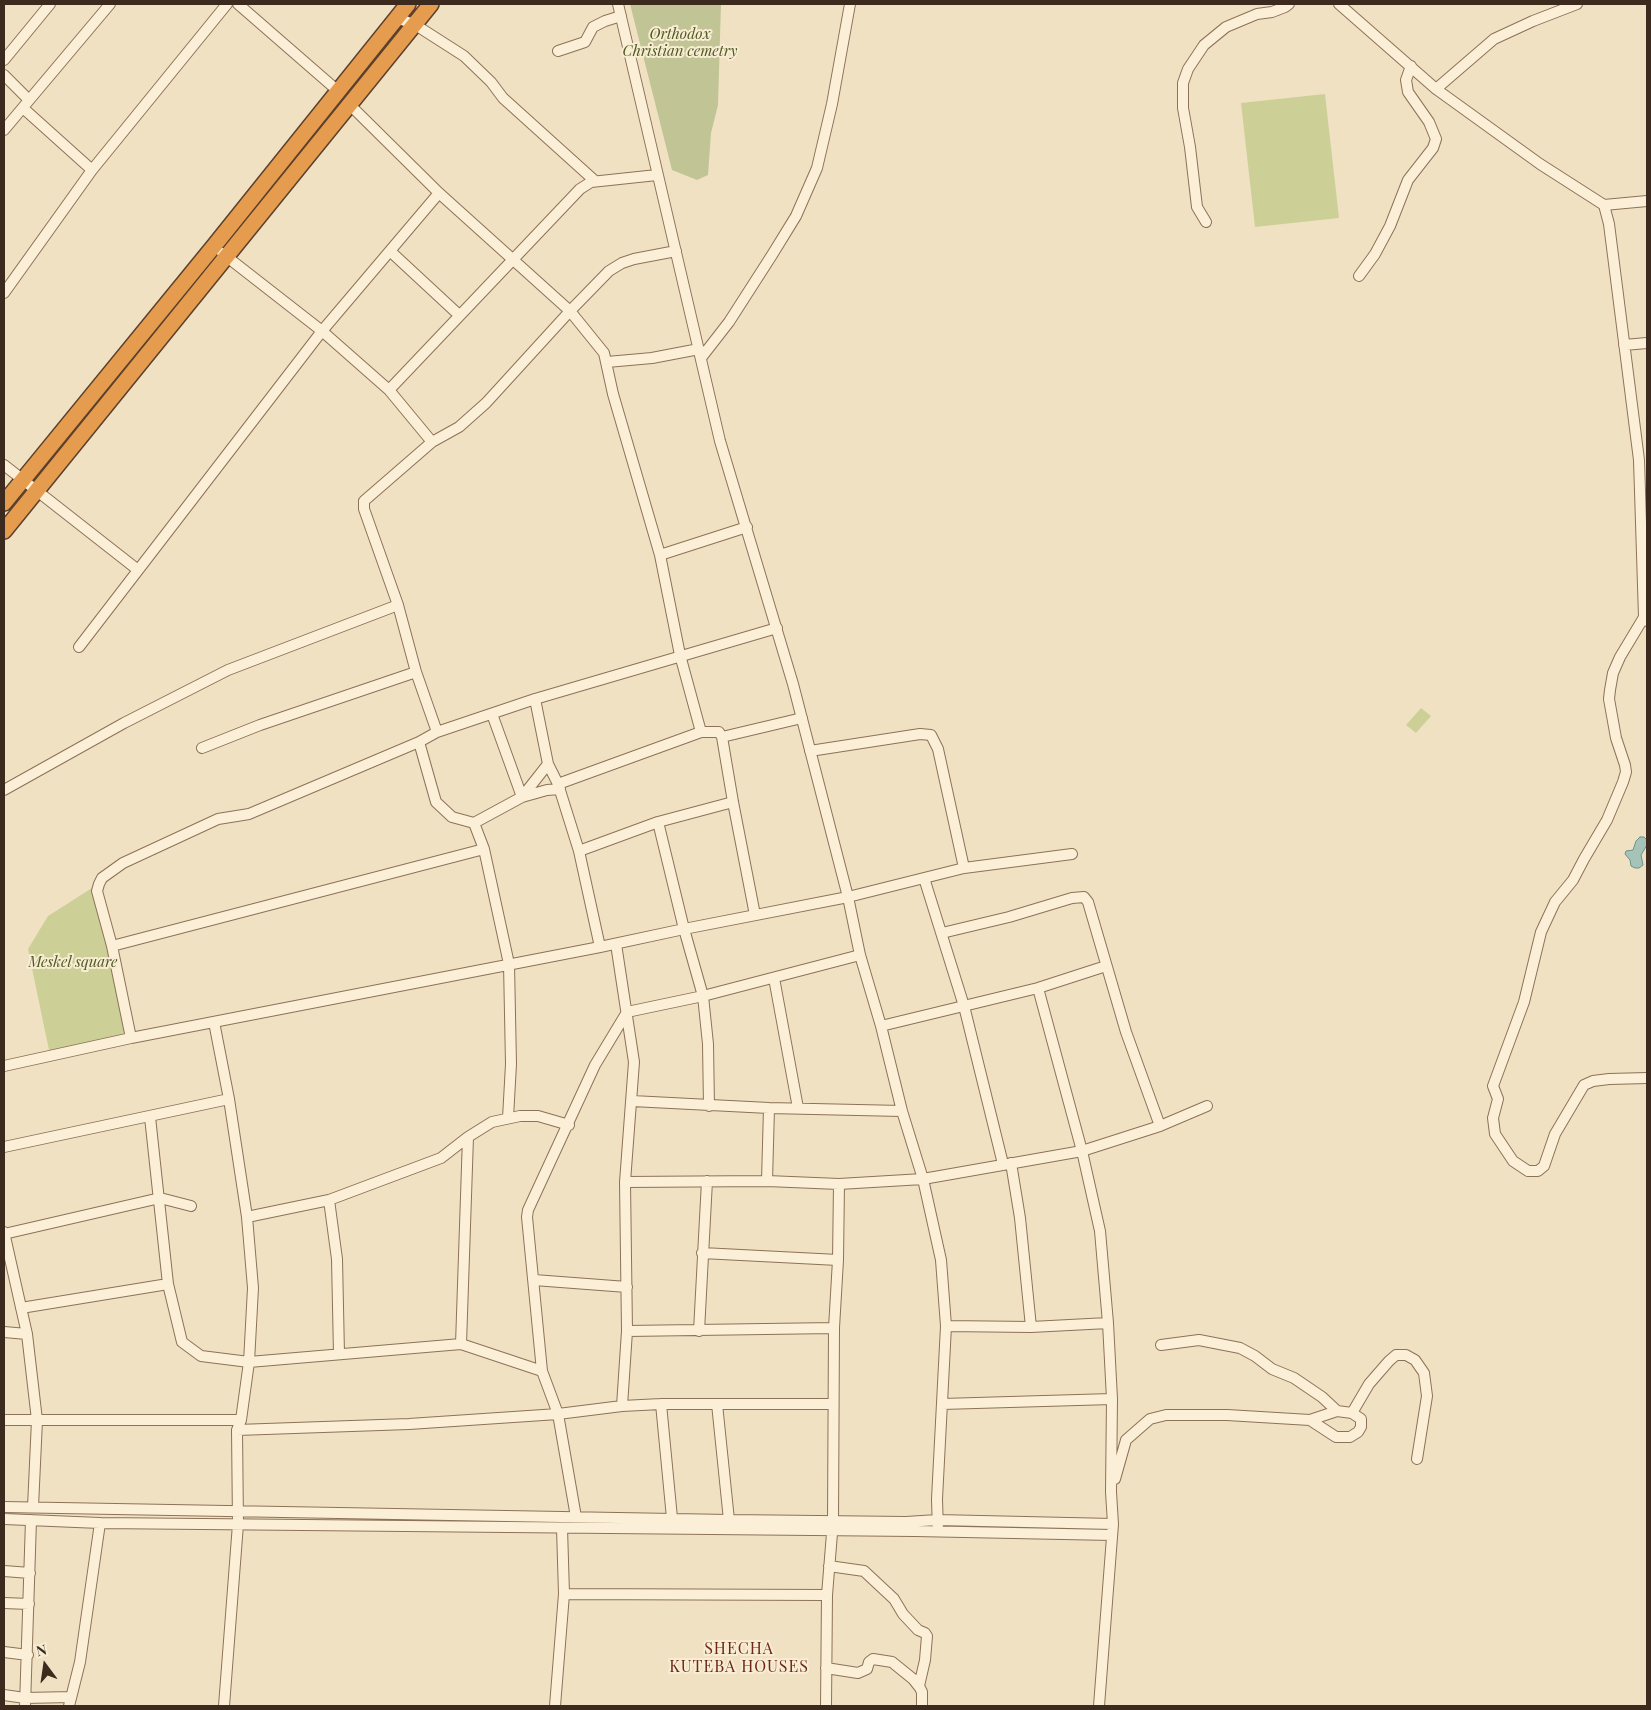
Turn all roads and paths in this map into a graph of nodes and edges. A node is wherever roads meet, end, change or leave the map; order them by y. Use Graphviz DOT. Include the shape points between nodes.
graph roads {
  1 [pos="50,4"];
  2 [pos="110,4"];
  3 [pos="227,4"];
  4 [pos="238,4"];
  5 [pos="408,4"];
  6 [pos="431,4"];
  7 [pos="618,4"];
  8 [pos="850,4"];
  9 [pos="1289,4"];
  10 [pos="1339,4"];
  11 [pos="1577,4"];
  12 [pos="621,16"];
  13 [pos="396,18"];
  14 [pos="414,24"];
  15 [pos="558,51"];
  16 [pos="4,60"];
  17 [pos="1411,66"];
  18 [pos="4,75"];
  19 [pos="1436,89"];
  20 [pos="338,91"];
  21 [pos="26,104"];
  22 [pos="349,104"];
  23 [pos="4,130"];
  24 [pos="92,170"];
  25 [pos="657,175"];
  26 [pos="595,181"];
  27 [pos="439,193"];
  28 [pos="1647,202"];
  29 [pos="1604,205"];
  30 [pos="1206,222"];
  31 [pos="214,246"];
  32 [pos="390,251"];
  33 [pos="676,251"];
  34 [pos="227,257"];
  35 [pos="513,260"];
  36 [pos="1359,276"];
  37 [pos="4,293"];
  38 [pos="570,310"];
  39 [pos="459,315"];
  40 [pos="322,331"];
  41 [pos="1647,343"];
  42 [pos="1624,344"];
  43 [pos="700,354"];
  44 [pos="607,362"];
  45 [pos="389,390"];
  46 [pos="432,442"];
  47 [pos="4,465"];
  48 [pos="22,481"];
  49 [pos="36,492"];
  50 [pos="4,503"];
  51 [pos="747,527"];
  52 [pos="4,531"];
  53 [pos="660,555"];
  54 [pos="138,570"];
  55 [pos="398,605"];
  56 [pos="1646,619"];
  57 [pos="776,628"];
  58 [pos="79,647"];
  59 [pos="680,655"];
  60 [pos="416,672"];
  61 [pos="535,699"];
  62 [pos="492,714"];
  63 [pos="802,718"];
  64 [pos="436,732"];
  65 [pos="701,732"];
  66 [pos="722,737"];
  67 [pos="419,742"];
  68 [pos="202,748"];
  69 [pos="810,751"];
  70 [pos="548,764"];
  71 [pos="559,786"];
  72 [pos="4,790"];
  73 [pos="522,797"];
  74 [pos="733,802"];
  75 [pos="474,822"];
  76 [pos="658,822"];
  77 [pos="484,849"];
  78 [pos="579,851"];
  79 [pos="1072,854"];
  80 [pos="964,868"];
  81 [pos="924,878"];
  82 [pos="848,897"];
  83 [pos="755,915"];
  84 [pos="684,929"];
  85 [pos="942,933"];
  86 [pos="616,944"];
  87 [pos="112,946"];
  88 [pos="600,947"];
  89 [pos="860,955"];
  90 [pos="509,964"];
  91 [pos="1106,966"];
  92 [pos="774,978"];
  93 [pos="1038,988"];
  94 [pos="703,996"];
  95 [pos="964,1006"];
  96 [pos="628,1012"];
  97 [pos="214,1022"];
  98 [pos="881,1026"];
  99 [pos="131,1038"];
  100 [pos="4,1066"];
  101 [pos="1647,1078"];
  102 [pos="229,1099"];
  103 [pos="632,1101"];
  104 [pos="710,1106"];
  105 [pos="1206,1106"];
  106 [pos="769,1108"];
  107 [pos="798,1108"];
  108 [pos="902,1111"];
  109 [pos="150,1117"];
  110 [pos="508,1118"];
  111 [pos="568,1125"];
  112 [pos="1160,1126"];
  113 [pos="468,1137"];
  114 [pos="4,1147"];
  115 [pos="1082,1151"];
  116 [pos="1007,1164"];
  117 [pos="923,1179"];
  118 [pos="707,1181"];
  119 [pos="767,1181"];
  120 [pos="625,1182"];
  121 [pos="839,1184"];
  122 [pos="160,1198"];
  123 [pos="329,1200"];
  124 [pos="191,1206"];
  125 [pos="247,1217"];
  126 [pos="4,1233"];
  127 [pos="702,1253"];
  128 [pos="838,1260"];
  129 [pos="534,1280"];
  130 [pos="168,1284"];
  131 [pos="627,1287"];
  132 [pos="21,1308"];
  133 [pos="1108,1323"];
  134 [pos="946,1326"];
  135 [pos="834,1328"];
  136 [pos="1031,1328"];
  137 [pos="699,1331"];
  138 [pos="4,1332"];
  139 [pos="627,1332"];
  140 [pos="27,1334"];
  141 [pos="461,1344"];
  142 [pos="1162,1345"];
  143 [pos="339,1354"];
  144 [pos="249,1362"];
  145 [pos="542,1371"];
  146 [pos="1112,1399"];
  147 [pos="661,1404"];
  148 [pos="717,1404"];
  149 [pos="833,1404"];
  150 [pos="942,1404"];
  151 [pos="622,1406"];
  152 [pos="1337,1411"];
  153 [pos="1352,1413"];
  154 [pos="558,1414"];
  155 [pos="4,1420"];
  156 [pos="37,1420"];
  157 [pos="1310,1420"];
  158 [pos="239,1425"];
  159 [pos="1417,1459"];
  160 [pos="1111,1492"];
  161 [pos="4,1506"];
  162 [pos="33,1507"];
  163 [pos="238,1512"];
  164 [pos="576,1517"];
  165 [pos="672,1518"];
  166 [pos="4,1519"];
  167 [pos="31,1520"];
  168 [pos="729,1520"];
  169 [pos="100,1523"];
  170 [pos="238,1524"];
  171 [pos="832,1526"];
  172 [pos="938,1526"];
  173 [pos="562,1528"];
  174 [pos="1113,1530"];
  175 [pos="830,1566"];
  176 [pos="4,1571"];
  177 [pos="30,1573"];
  178 [pos="564,1594"];
  179 [pos="828,1595"];
  180 [pos="4,1603"];
  181 [pos="30,1604"];
  182 [pos="4,1652"];
  183 [pos="28,1655"];
  184 [pos="826,1668"];
  185 [pos="919,1686"];
  186 [pos="4,1695"];
  187 [pos="25,1702"];
  188 [pos="70,1702"];
  189 [pos="224,1706"];
  190 [pos="555,1706"];
  191 [pos="826,1706"];
  192 [pos="922,1706"];
  193 [pos="1099,1706"];
  1 -- 16 [label="street"];
  2 -- 21 [label="street"];
  3 -- 24 [label="street"];
  4 -- 20 [label="street"];
  5 -- 13 [label="highway"];
  6 -- 14 [label="highway"];
  7 -- 12 [label="street"];
  8 -- 43 [label="street" via="817,168 796,216 772,255 729,322"];
  9 -- 30 [label="street" via="1226,27 1204,45 1182,83 1197,206"];
  10 -- 17 [label="street"];
  11 -- 19 [label="street" via="1494,39"];
  12 -- 15 [label="street" via="593,28 585,42"];
  12 -- 25 [label="street"];
  13 -- 14 [label="street"];
  13 -- 20 [label="highway"];
  14 -- 22 [label="highway"];
  14 -- 26 [label="street" via="464,56 503,98"];
  17 -- 19 [label="street"];
  17 -- 36 [label="street" via="1406,80 1408,92 1429,122 1436,139 1433,148 1408,180 1390,226"];
  18 -- 21 [label="street"];
  19 -- 29 [label="street" via="1540,164"];
  20 -- 31 [label="highway"];
  21 -- 23 [label="street"];
  21 -- 24 [label="street"];
  22 -- 27 [label="street"];
  22 -- 34 [label="highway"];
  24 -- 37 [label="street"];
  25 -- 26 [label="street"];
  25 -- 33 [label="street"];
  26 -- 35 [label="street" via="580,189"];
  27 -- 32 [label="street"];
  27 -- 35 [label="street"];
  28 -- 29 [label="street"];
  29 -- 42 [label="street"];
  31 -- 34 [label="street"];
  31 -- 48 [label="highway"];
  32 -- 39 [label="street"];
  32 -- 40 [label="street"];
  33 -- 38 [label="street" via="622,263"];
  33 -- 43 [label="street"];
  34 -- 40 [label="street"];
  34 -- 49 [label="highway"];
  35 -- 38 [label="street"];
  35 -- 39 [label="street"];
  38 -- 44 [label="street" via="604,353"];
  38 -- 46 [label="street" via="486,403 459,427"];
  39 -- 45 [label="street"];
  40 -- 45 [label="street"];
  40 -- 54 [label="street"];
  41 -- 42 [label="street"];
  42 -- 56 [label="street" via="1640,460"];
  43 -- 44 [label="street"];
  43 -- 51 [label="street" via="720,442"];
  44 -- 53 [label="street" via="613,394"];
  45 -- 46 [label="street"];
  46 -- 55 [label="street" via="364,501"];
  47 -- 48 [label="street"];
  48 -- 49 [label="street"];
  48 -- 50 [label="highway"];
  49 -- 52 [label="highway"];
  49 -- 54 [label="street"];
  51 -- 53 [label="street"];
  51 -- 57 [label="street"];
  53 -- 59 [label="street"];
  54 -- 58 [label="street"];
  55 -- 60 [label="street"];
  55 -- 72 [label="street" via="228,670"];
  56 -- 101 [label="street" via="1620,656 1610,690 1616,738 1626,772 1607,820 1573,880 1555,902 1541,932 1524,1002 1493,1086 1498,1099 1493,1118 1495,1134 1513,1161 1528,1171 1538,1171 1544,1166 1555,1134 1584,1085 1610,1079"];
  57 -- 59 [label="street"];
  57 -- 63 [label="street"];
  59 -- 61 [label="street"];
  59 -- 65 [label="street"];
  60 -- 64 [label="street"];
  60 -- 68 [label="street"];
  61 -- 62 [label="street"];
  61 -- 70 [label="street"];
  62 -- 64 [label="street"];
  62 -- 73 [label="street"];
  63 -- 66 [label="street"];
  63 -- 69 [label="street"];
  64 -- 67 [label="street"];
  65 -- 66 [label="street" via="719,732"];
  65 -- 71 [label="street"];
  66 -- 74 [label="street"];
  67 -- 75 [label="street" via="436,802 452,817"];
  67 -- 87 [label="street" via="249,814 218,819 123,863 102,878 97,891"];
  69 -- 80 [label="street" via="931,735 938,750"];
  69 -- 82 [label="street"];
  70 -- 71 [label="street"];
  70 -- 73 [label="street"];
  71 -- 73 [label="street"];
  71 -- 78 [label="street"];
  73 -- 75 [label="street"];
  74 -- 76 [label="street"];
  74 -- 83 [label="street"];
  75 -- 77 [label="street"];
  76 -- 78 [label="street"];
  76 -- 84 [label="street"];
  77 -- 87 [label="street"];
  77 -- 90 [label="street"];
  78 -- 88 [label="street"];
  79 -- 80 [label="street"];
  80 -- 81 [label="street"];
  81 -- 82 [label="street"];
  81 -- 85 [label="street"];
  82 -- 83 [label="street"];
  82 -- 89 [label="street"];
  83 -- 84 [label="street"];
  84 -- 86 [label="street"];
  84 -- 94 [label="street"];
  85 -- 91 [label="street" via="1084,897"];
  85 -- 95 [label="street"];
  86 -- 88 [label="street"];
  86 -- 96 [label="street"];
  87 -- 99 [label="street"];
  88 -- 90 [label="street"];
  89 -- 92 [label="street"];
  89 -- 98 [label="street"];
  90 -- 97 [label="street"];
  90 -- 110 [label="street"];
  91 -- 93 [label="street"];
  91 -- 112 [label="street"];
  92 -- 94 [label="street"];
  92 -- 107 [label="street"];
  93 -- 95 [label="street"];
  93 -- 115 [label="street"];
  94 -- 96 [label="street"];
  94 -- 104 [label="street"];
  95 -- 98 [label="street"];
  95 -- 116 [label="street"];
  96 -- 103 [label="street" via="634,1062"];
  96 -- 111 [label="street" via="595,1066"];
  97 -- 99 [label="street"];
  97 -- 102 [label="street"];
  98 -- 108 [label="street"];
  99 -- 100 [label="street"];
  102 -- 109 [label="street"];
  102 -- 125 [label="street"];
  103 -- 104 [label="street"];
  103 -- 120 [label="street"];
  104 -- 106 [label="street"];
  105 -- 112 [label="street"];
  106 -- 107 [label="street"];
  106 -- 119 [label="street"];
  107 -- 108 [label="street"];
  108 -- 117 [label="street"];
  109 -- 114 [label="street"];
  109 -- 122 [label="street"];
  110 -- 111 [label="street" via="538,1116"];
  110 -- 113 [label="street" via="492,1122"];
  111 -- 129 [label="street" via="528,1210"];
  112 -- 115 [label="street"];
  113 -- 123 [label="street" via="442,1158"];
  113 -- 141 [label="street"];
  115 -- 116 [label="street"];
  115 -- 133 [label="street" via="1100,1231"];
  116 -- 117 [label="street"];
  116 -- 136 [label="street" via="1020,1218"];
  117 -- 121 [label="street"];
  117 -- 134 [label="street" via="941,1260"];
  118 -- 119 [label="street"];
  118 -- 120 [label="street"];
  118 -- 127 [label="street"];
  119 -- 121 [label="street"];
  120 -- 131 [label="street"];
  121 -- 128 [label="street"];
  122 -- 124 [label="street"];
  122 -- 126 [label="street"];
  122 -- 130 [label="street"];
  123 -- 125 [label="street"];
  123 -- 143 [label="street" via="337,1259"];
  125 -- 144 [label="street" via="253,1288"];
  126 -- 132 [label="street"];
  127 -- 128 [label="street"];
  127 -- 137 [label="street"];
  128 -- 135 [label="street"];
  129 -- 131 [label="street"];
  129 -- 145 [label="street"];
  130 -- 132 [label="street"];
  130 -- 144 [label="street" via="182,1342 201,1356"];
  131 -- 139 [label="street"];
  132 -- 140 [label="street"];
  133 -- 136 [label="street"];
  133 -- 146 [label="street"];
  134 -- 136 [label="street"];
  134 -- 150 [label="street"];
  135 -- 137 [label="street"];
  135 -- 149 [label="street"];
  137 -- 139 [label="street"];
  138 -- 140 [label="street"];
  139 -- 151 [label="street"];
  140 -- 156 [label="street"];
  141 -- 143 [label="street"];
  141 -- 145 [label="street"];
  142 -- 152 [label="street" via="1198,1340 1240,1348 1272,1369 1294,1378"];
  143 -- 144 [label="street"];
  144 -- 158 [label="street"];
  145 -- 154 [label="street"];
  146 -- 150 [label="street"];
  146 -- 160 [label="street"];
  147 -- 148 [label="street"];
  147 -- 151 [label="street"];
  147 -- 165 [label="street"];
  148 -- 149 [label="street"];
  148 -- 168 [label="street"];
  149 -- 171 [label="street"];
  150 -- 172 [label="street"];
  151 -- 154 [label="street"];
  152 -- 153 [label="street"];
  152 -- 157 [label="street"];
  153 -- 157 [label="street" via="1360,1419 1361,1427 1350,1437 1336,1437"];
  153 -- 159 [label="street" via="1388,1361 1406,1355 1415,1360 1424,1374 1427,1396"];
  154 -- 158 [label="street" via="410,1424"];
  154 -- 164 [label="street"];
  155 -- 156 [label="street"];
  156 -- 158 [label="street"];
  156 -- 162 [label="street"];
  157 -- 160 [label="street" via="1166,1415 1150,1420 1126,1440"];
  158 -- 163 [label="street"];
  160 -- 174 [label="street"];
  161 -- 162 [label="street"];
  162 -- 163 [label="street"];
  163 -- 164 [label="street"];
  163 -- 170 [label="street"];
  164 -- 165 [label="street"];
  165 -- 168 [label="street"];
  166 -- 167 [label="street"];
  167 -- 169 [label="street"];
  167 -- 177 [label="street"];
  168 -- 171 [label="street"];
  169 -- 170 [label="street"];
  169 -- 188 [label="street" via="80,1662"];
  170 -- 173 [label="street"];
  170 -- 189 [label="street"];
  171 -- 172 [label="street"];
  171 -- 173 [label="street"];
  171 -- 175 [label="street"];
  172 -- 174 [label="street"];
  173 -- 178 [label="street"];
  174 -- 193 [label="street"];
  175 -- 179 [label="street"];
  175 -- 185 [label="street" via="864,1571 894,1598 918,1630 925,1633 925,1660"];
  176 -- 177 [label="street"];
  177 -- 181 [label="street"];
  178 -- 179 [label="street"];
  178 -- 190 [label="street"];
  179 -- 184 [label="street"];
  180 -- 181 [label="street"];
  181 -- 183 [label="street"];
  182 -- 183 [label="street"];
  183 -- 187 [label="street"];
  184 -- 185 [label="street" via="858,1673 867,1669 873,1659 892,1662"];
  184 -- 191 [label="street"];
  185 -- 192 [label="street"];
  186 -- 187 [label="street"];
  187 -- 188 [label="street"];
}
